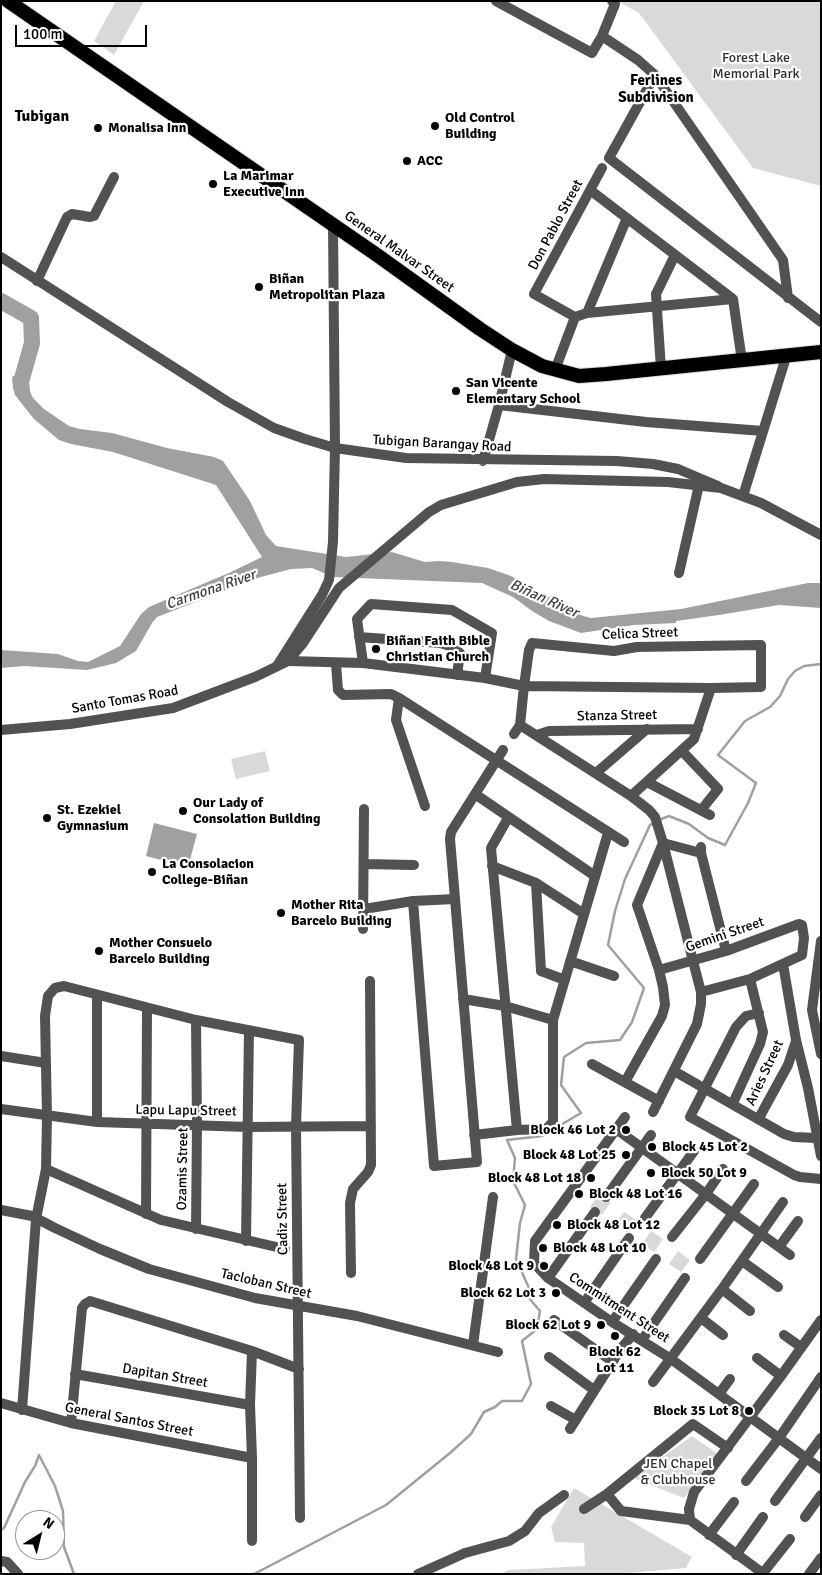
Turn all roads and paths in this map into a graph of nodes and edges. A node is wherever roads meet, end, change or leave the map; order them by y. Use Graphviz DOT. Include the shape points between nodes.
graph roads {
  1 [pos="8,1"];
  2 [pos="496,1"];
  3 [pos="612,1"];
  4 [pos="602,36"];
  5 [pos="655,75"];
  6 [pos="602,168"];
  7 [pos="114,178"];
  8 [pos="590,190"];
  9 [pos="627,218"];
  10 [pos="333,225"];
  11 [pos="675,255"];
  12 [pos="1,257"];
  13 [pos="37,281"];
  14 [pos="788,298"];
  15 [pos="733,299"];
  16 [pos="657,306"];
  17 [pos="587,313"];
  18 [pos="576,317"];
  19 [pos="821,322"];
  20 [pos="512,350"];
  21 [pos="821,352"];
  22 [pos="787,354"];
  23 [pos="742,361"];
  24 [pos="661,369"];
  25 [pos="555,370"];
  26 [pos="499,405"];
  27 [pos="763,431"];
  28 [pos="335,448"];
  29 [pos="483,461"];
  30 [pos="699,485"];
  31 [pos="721,488"];
  32 [pos="743,496"];
  33 [pos="821,535"];
  34 [pos="679,572"];
  35 [pos="360,636"];
  36 [pos="288,661"];
  37 [pos="364,663"];
  38 [pos="336,664"];
  39 [pos="277,666"];
  40 [pos="457,675"];
  41 [pos="485,678"];
  42 [pos="524,686"];
  43 [pos="711,688"];
  44 [pos="399,698"];
  45 [pos="647,729"];
  46 [pos="698,729"];
  47 [pos="1,730"];
  48 [pos="537,735"];
  49 [pos="503,750"];
  50 [pos="682,751"];
  51 [pos="497,760"];
  52 [pos="596,773"];
  53 [pos="648,782"];
  54 [pos="475,794"];
  55 [pos="631,796"];
  56 [pos="424,806"];
  57 [pos="364,809"];
  58 [pos="508,818"];
  59 [pos="608,833"];
  60 [pos="662,838"];
  61 [pos="624,842"];
  62 [pos="364,864"];
  63 [pos="414,865"];
  64 [pos="492,866"];
  65 [pos="595,876"];
  66 [pos="536,883"];
  67 [pos="455,899"];
  68 [pos="413,901"];
  69 [pos="364,909"];
  70 [pos="584,914"];
  71 [pos="363,929"];
  72 [pos="821,941"];
  73 [pos="726,951"];
  74 [pos="570,961"];
  75 [pos="693,961"];
  76 [pos="783,964"];
  77 [pos="659,970"];
  78 [pos="614,976"];
  79 [pos="750,979"];
  80 [pos="565,980"];
  81 [pos="370,981"];
  82 [pos="700,992"];
  83 [pos="97,995"];
  84 [pos="463,999"];
  85 [pos="505,1006"];
  86 [pos="147,1008"];
  87 [pos="759,1013"];
  88 [pos="196,1020"];
  89 [pos="553,1020"];
  90 [pos="249,1030"];
  91 [pos="796,1040"];
  92 [pos="821,1054"];
  93 [pos="1,1056"];
  94 [pos="46,1063"];
  95 [pos="592,1064"];
  96 [pos="674,1071"];
  97 [pos="625,1082"];
  98 [pos="705,1088"];
  99 [pos="659,1101"];
  100 [pos="733,1103"];
  101 [pos="1,1109"];
  102 [pos="653,1112"];
  103 [pos="48,1116"];
  104 [pos="624,1117"];
  105 [pos="759,1118"];
  106 [pos="97,1122"];
  107 [pos="147,1124"];
  108 [pos="197,1124"];
  109 [pos="248,1126"];
  110 [pos="296,1126"];
  111 [pos="370,1126"];
  112 [pos="616,1129"];
  113 [pos="517,1130"];
  114 [pos="474,1135"];
  115 [pos="651,1135"];
  116 [pos="817,1138"];
  117 [pos="642,1148"];
  118 [pos="694,1151"];
  119 [pos="821,1156"];
  120 [pos="46,1169"];
  121 [pos="723,1169"];
  122 [pos="678,1174"];
  123 [pos="821,1178"];
  124 [pos="754,1184"];
  125 [pos="706,1194"];
  126 [pos="493,1197"];
  127 [pos="606,1197"];
  128 [pos="783,1202"];
  129 [pos="1,1210"];
  130 [pos="596,1212"];
  131 [pos="732,1213"];
  132 [pos="146,1214"];
  133 [pos="36,1218"];
  134 [pos="645,1218"];
  135 [pos="798,1221"];
  136 [pos="196,1229"];
  137 [pos="760,1233"];
  138 [pos="672,1237"];
  139 [pos="629,1238"];
  140 [pos="246,1241"];
  141 [pos="779,1247"];
  142 [pos="285,1249"];
  143 [pos="790,1255"];
  144 [pos="656,1259"];
  145 [pos="700,1259"];
  146 [pos="742,1261"];
  147 [pos="352,1273"];
  148 [pos="548,1278"];
  149 [pos="685,1278"];
  150 [pos="778,1287"];
  151 [pos="722,1289"];
  152 [pos="584,1303"];
  153 [pos="298,1306"];
  154 [pos="750,1311"];
  155 [pos="701,1318"];
  156 [pos="554,1320"];
  157 [pos="821,1320"];
  158 [pos="612,1322"];
  159 [pos="632,1334"];
  160 [pos="723,1335"];
  161 [pos="784,1335"];
  162 [pos="642,1340"];
  163 [pos="472,1345"];
  164 [pos="801,1347"];
  165 [pos="252,1351"];
  166 [pos="498,1352"];
  167 [pos="549,1357"];
  168 [pos="757,1358"];
  169 [pos="671,1359"];
  170 [pos="613,1362"];
  171 [pos="299,1369"];
  172 [pos="75,1374"];
  173 [pos="781,1376"];
  174 [pos="821,1377"];
  175 [pos="730,1379"];
  176 [pos="653,1382"];
  177 [pos="594,1390"];
  178 [pos="719,1394"];
  179 [pos="1,1403"];
  180 [pos="250,1405"];
  181 [pos="551,1406"];
  182 [pos="22,1410"];
  183 [pos="751,1418"];
  184 [pos="576,1420"];
  185 [pos="71,1423"];
  186 [pos="570,1429"];
  187 [pos="779,1438"];
  188 [pos="821,1438"];
  189 [pos="728,1448"];
  190 [pos="252,1458"];
  191 [pos="806,1458"];
  192 [pos="821,1469"];
  193 [pos="746,1481"];
  194 [pos="608,1494"];
  195 [pos="821,1494"];
  196 [pos="564,1495"];
  197 [pos="775,1501"];
  198 [pos="734,1502"];
  199 [pos="584,1509"];
  200 [pos="763,1517"];
  201 [pos="805,1517"];
  202 [pos="300,1518"];
  203 [pos="690,1520"];
  204 [pos="709,1535"];
  205 [pos="790,1539"];
  206 [pos="252,1541"];
  207 [pos="736,1555"];
  208 [pos="1,1561"];
  209 [pos="819,1563"];
  210 [pos="764,1573"];
  211 [pos="18,1574"];
  212 [pos="418,1574"];
  213 [pos="809,1574"];
  1 -- 10 [label="highway, General Malvar Street"];
  2 -- 4 [label="street" via="592,53"];
  3 -- 4 [label="street" via="614,4"];
  4 -- 5 [label="street"];
  5 -- 14 [label="street" via="783,260"];
  5 -- 14 [label="street" via="609,158"];
  6 -- 8 [label="street, Don Pablo Street"];
  7 -- 13 [label="street" via="94,216 72,214 67,217"];
  8 -- 9 [label="street"];
  8 -- 18 [label="street, Don Pablo Street" via="534,294"];
  9 -- 11 [label="street"];
  9 -- 17 [label="street"];
  10 -- 20 [label="highway, General Malvar Street"];
  10 -- 28 [label="street"];
  11 -- 15 [label="street"];
  11 -- 16 [label="street" via="656,294"];
  12 -- 13 [label="street, Tubigan Barangay Road"];
  13 -- 28 [label="street, Tubigan Barangay Road" via="259,420"];
  14 -- 19 [label="street"];
  15 -- 16 [label="street"];
  15 -- 23 [label="street"];
  16 -- 17 [label="street"];
  16 -- 24 [label="street"];
  17 -- 18 [label="street"];
  18 -- 25 [label="street"];
  20 -- 25 [label="highway, General Malvar Street"];
  20 -- 26 [label="street"];
  21 -- 22 [label="highway, General Malvar Street"];
  22 -- 23 [label="highway, General Malvar Street"];
  22 -- 27 [label="street"];
  23 -- 24 [label="highway, General Malvar Street"];
  24 -- 25 [label="highway, General Malvar Street" via="579,376"];
  26 -- 27 [label="street" via="646,422"];
  26 -- 29 [label="street"];
  27 -- 32 [label="street"];
  28 -- 29 [label="street, Tubigan Barangay Road" via="406,458"];
  28 -- 39 [label="street" via="329,580"];
  29 -- 31 [label="street, Tubigan Barangay Road" via="653,464 678,469"];
  30 -- 31 [label="street"];
  30 -- 34 [label="street"];
  30 -- 36 [label="street" via="544,479 517,482 441,505 339,588 304,643"];
  31 -- 32 [label="street"];
  32 -- 33 [label="street"];
  35 -- 37 [label="street"];
  35 -- 40 [label="street" via="450,646 460,653"];
  35 -- 41 [label="street" via="358,619 371,604 452,610 492,633"];
  36 -- 38 [label="street"];
  36 -- 39 [label="street, Santo Tomas Road"];
  37 -- 38 [label="street"];
  37 -- 40 [label="street"];
  38 -- 44 [label="street" via="338,690 343,695 391,694"];
  39 -- 47 [label="street, Santo Tomas Road" via="256,678 173,708 70,724"];
  40 -- 41 [label="street"];
  41 -- 42 [label="street"];
  42 -- 43 [label="street"];
  42 -- 43 [label="street, Celica Street" via="529,647 535,642 614,651 637,647 761,645 761,687"];
  42 -- 48 [label="street, Celica Street" via="517,729"];
  43 -- 46 [label="street"];
  44 -- 51 [label="street"];
  44 -- 56 [label="street" via="396,720"];
  45 -- 46 [label="street, Stanza Street"];
  45 -- 48 [label="street, Stanza Street" via="549,731"];
  45 -- 52 [label="street"];
  46 -- 50 [label="street" via="694,740"];
  48 -- 52 [label="street"];
  49 -- 51 [label="street"];
  50 -- 53 [label="street"];
  50 -- 53 [label="street" via="718,789 706,812"];
  51 -- 54 [label="street"];
  51 -- 59 [label="street"];
  52 -- 55 [label="street"];
  53 -- 55 [label="street"];
  54 -- 58 [label="street"];
  54 -- 67 [label="street" via="451,832"];
  55 -- 60 [label="street" via="655,817"];
  57 -- 62 [label="street"];
  58 -- 64 [label="street" via="491,848"];
  58 -- 65 [label="street"];
  59 -- 61 [label="street"];
  59 -- 65 [label="street"];
  60 -- 73 [label="street" via="701,850"];
  60 -- 75 [label="street"];
  60 -- 77 [label="street" via="637,905"];
  62 -- 63 [label="street"];
  62 -- 69 [label="street"];
  64 -- 66 [label="street"];
  64 -- 85 [label="street"];
  65 -- 70 [label="street"];
  66 -- 70 [label="street"];
  66 -- 80 [label="street" via="541,971"];
  67 -- 68 [label="street"];
  67 -- 84 [label="street"];
  68 -- 69 [label="street"];
  68 -- 114 [label="street" via="434,1166 477,1162"];
  69 -- 71 [label="street"];
  70 -- 74 [label="street"];
  72 -- 92 [label="street" via="812,1010"];
  73 -- 75 [label="street, Gemini Street"];
  73 -- 76 [label="street, Gemini Street" via="800,924 803,927 802,955"];
  74 -- 78 [label="street"];
  74 -- 80 [label="street"];
  75 -- 77 [label="street, Gemini Street"];
  75 -- 82 [label="street"];
  76 -- 79 [label="street"];
  76 -- 91 [label="street"];
  77 -- 97 [label="street" via="665,997 662,1016"];
  79 -- 82 [label="street"];
  79 -- 87 [label="street"];
  80 -- 89 [label="street"];
  81 -- 111 [label="street"];
  82 -- 96 [label="street" via="697,1024"];
  83 -- 86 [label="street"];
  83 -- 94 [label="street" via="64,986 55,988 48,996"];
  83 -- 106 [label="street"];
  84 -- 85 [label="street"];
  84 -- 114 [label="street"];
  85 -- 89 [label="street"];
  85 -- 113 [label="street"];
  86 -- 88 [label="street"];
  86 -- 107 [label="street"];
  87 -- 98 [label="street" via="746,1016 736,1027"];
  87 -- 100 [label="street" via="760,1044"];
  88 -- 90 [label="street"];
  88 -- 108 [label="street, Ozamis Street"];
  89 -- 113 [label="street" via="553,1122 546,1128"];
  90 -- 109 [label="street"];
  90 -- 110 [label="street, Cadiz Street" via="299,1040"];
  91 -- 105 [label="street, Aries Street" via="788,1065"];
  91 -- 116 [label="street"];
  93 -- 94 [label="street"];
  94 -- 103 [label="street"];
  95 -- 97 [label="street"];
  96 -- 98 [label="street"];
  96 -- 99 [label="street"];
  97 -- 99 [label="street"];
  98 -- 100 [label="street"];
  98 -- 123 [label="street" via="690,1117 800,1178"];
  99 -- 102 [label="street"];
  100 -- 105 [label="street"];
  101 -- 103 [label="street, Lapu Lapu Street"];
  103 -- 106 [label="street, Lapu Lapu Street"];
  103 -- 120 [label="street"];
  104 -- 112 [label="street, Commitment Street"];
  105 -- 116 [label="street" via="784,1134"];
  106 -- 107 [label="street, Lapu Lapu Street"];
  107 -- 108 [label="street, Lapu Lapu Street"];
  107 -- 132 [label="street"];
  108 -- 109 [label="street, Lapu Lapu Street"];
  108 -- 136 [label="street, Ozamis Street"];
  109 -- 110 [label="street, Lapu Lapu Street"];
  109 -- 140 [label="street"];
  110 -- 111 [label="street, Lapu Lapu Street"];
  110 -- 153 [label="street, Cadiz Street"];
  111 -- 147 [label="street" via="371,1165 353,1189 350,1203"];
  112 -- 117 [label="street"];
  112 -- 148 [label="street, Commitment Street" via="535,1241 534,1263"];
  113 -- 114 [label="street"];
  115 -- 117 [label="street"];
  116 -- 119 [label="street"];
  117 -- 122 [label="street"];
  117 -- 127 [label="street"];
  118 -- 122 [label="street"];
  120 -- 132 [label="street"];
  120 -- 133 [label="street"];
  121 -- 125 [label="street"];
  122 -- 125 [label="street"];
  122 -- 134 [label="street"];
  124 -- 131 [label="street"];
  125 -- 131 [label="street"];
  125 -- 138 [label="street"];
  126 -- 163 [label="street"];
  128 -- 137 [label="street"];
  129 -- 133 [label="street, Tacloban Street"];
  130 -- 148 [label="street"];
  131 -- 137 [label="street"];
  131 -- 145 [label="street"];
  132 -- 136 [label="street"];
  133 -- 153 [label="street, Tacloban Street" via="106,1252 149,1268 255,1298"];
  133 -- 182 [label="street"];
  135 -- 141 [label="street"];
  136 -- 140 [label="street"];
  137 -- 141 [label="street"];
  137 -- 146 [label="street"];
  139 -- 152 [label="street"];
  140 -- 142 [label="street"];
  141 -- 143 [label="street"];
  144 -- 158 [label="street"];
  146 -- 150 [label="street"];
  146 -- 151 [label="street"];
  148 -- 152 [label="street, Commitment Street"];
  149 -- 162 [label="street"];
  151 -- 154 [label="street"];
  151 -- 155 [label="street"];
  152 -- 158 [label="street, Commitment Street"];
  153 -- 163 [label="street, Tacloban Street" via="357,1316"];
  153 -- 171 [label="street, Cadiz Street"];
  155 -- 160 [label="street"];
  155 -- 169 [label="street"];
  156 -- 170 [label="street"];
  157 -- 164 [label="street"];
  158 -- 159 [label="street, Commitment Street"];
  159 -- 162 [label="street, Commitment Street"];
  159 -- 170 [label="street"];
  161 -- 164 [label="street"];
  162 -- 169 [label="street, Commitment Street"];
  163 -- 166 [label="street, Tacloban Street"];
  164 -- 173 [label="street"];
  165 -- 171 [label="street"];
  165 -- 172 [label="street" via="90,1301 82,1308"];
  165 -- 180 [label="street"];
  167 -- 177 [label="street"];
  168 -- 173 [label="street"];
  169 -- 176 [label="street"];
  169 -- 178 [label="street, Commitment Street"];
  170 -- 177 [label="street"];
  171 -- 202 [label="street, Cadiz Street"];
  172 -- 180 [label="street, Dapitan Street"];
  172 -- 185 [label="street"];
  173 -- 183 [label="street"];
  174 -- 187 [label="street"];
  175 -- 178 [label="street"];
  177 -- 184 [label="street"];
  178 -- 183 [label="street, Commitment Street"];
  179 -- 182 [label="street, General Santos Street"];
  180 -- 190 [label="street"];
  181 -- 184 [label="street"];
  182 -- 185 [label="street, General Santos Street"];
  183 -- 187 [label="street, Commitment Street"];
  183 -- 189 [label="street"];
  184 -- 186 [label="street"];
  185 -- 190 [label="street, General Santos Street"];
  187 -- 191 [label="street, Commitment Street"];
  187 -- 193 [label="street"];
  188 -- 191 [label="street"];
  189 -- 194 [label="street" via="693,1424"];
  189 -- 203 [label="street" via="694,1492 689,1509"];
  190 -- 206 [label="street"];
  191 -- 192 [label="street, Commitment Street"];
  191 -- 197 [label="street"];
  194 -- 199 [label="street"];
  194 -- 203 [label="street" via="621,1511"];
  195 -- 201 [label="street"];
  196 -- 212 [label="street" via="539,1514 525,1531 509,1541 465,1552"];
  198 -- 204 [label="street"];
  200 -- 207 [label="street"];
  203 -- 204 [label="street"];
  204 -- 207 [label="street"];
  205 -- 210 [label="street"];
  207 -- 210 [label="street"];
  208 -- 211 [label="street" via="8,1562"];
  209 -- 213 [label="street"];
}
